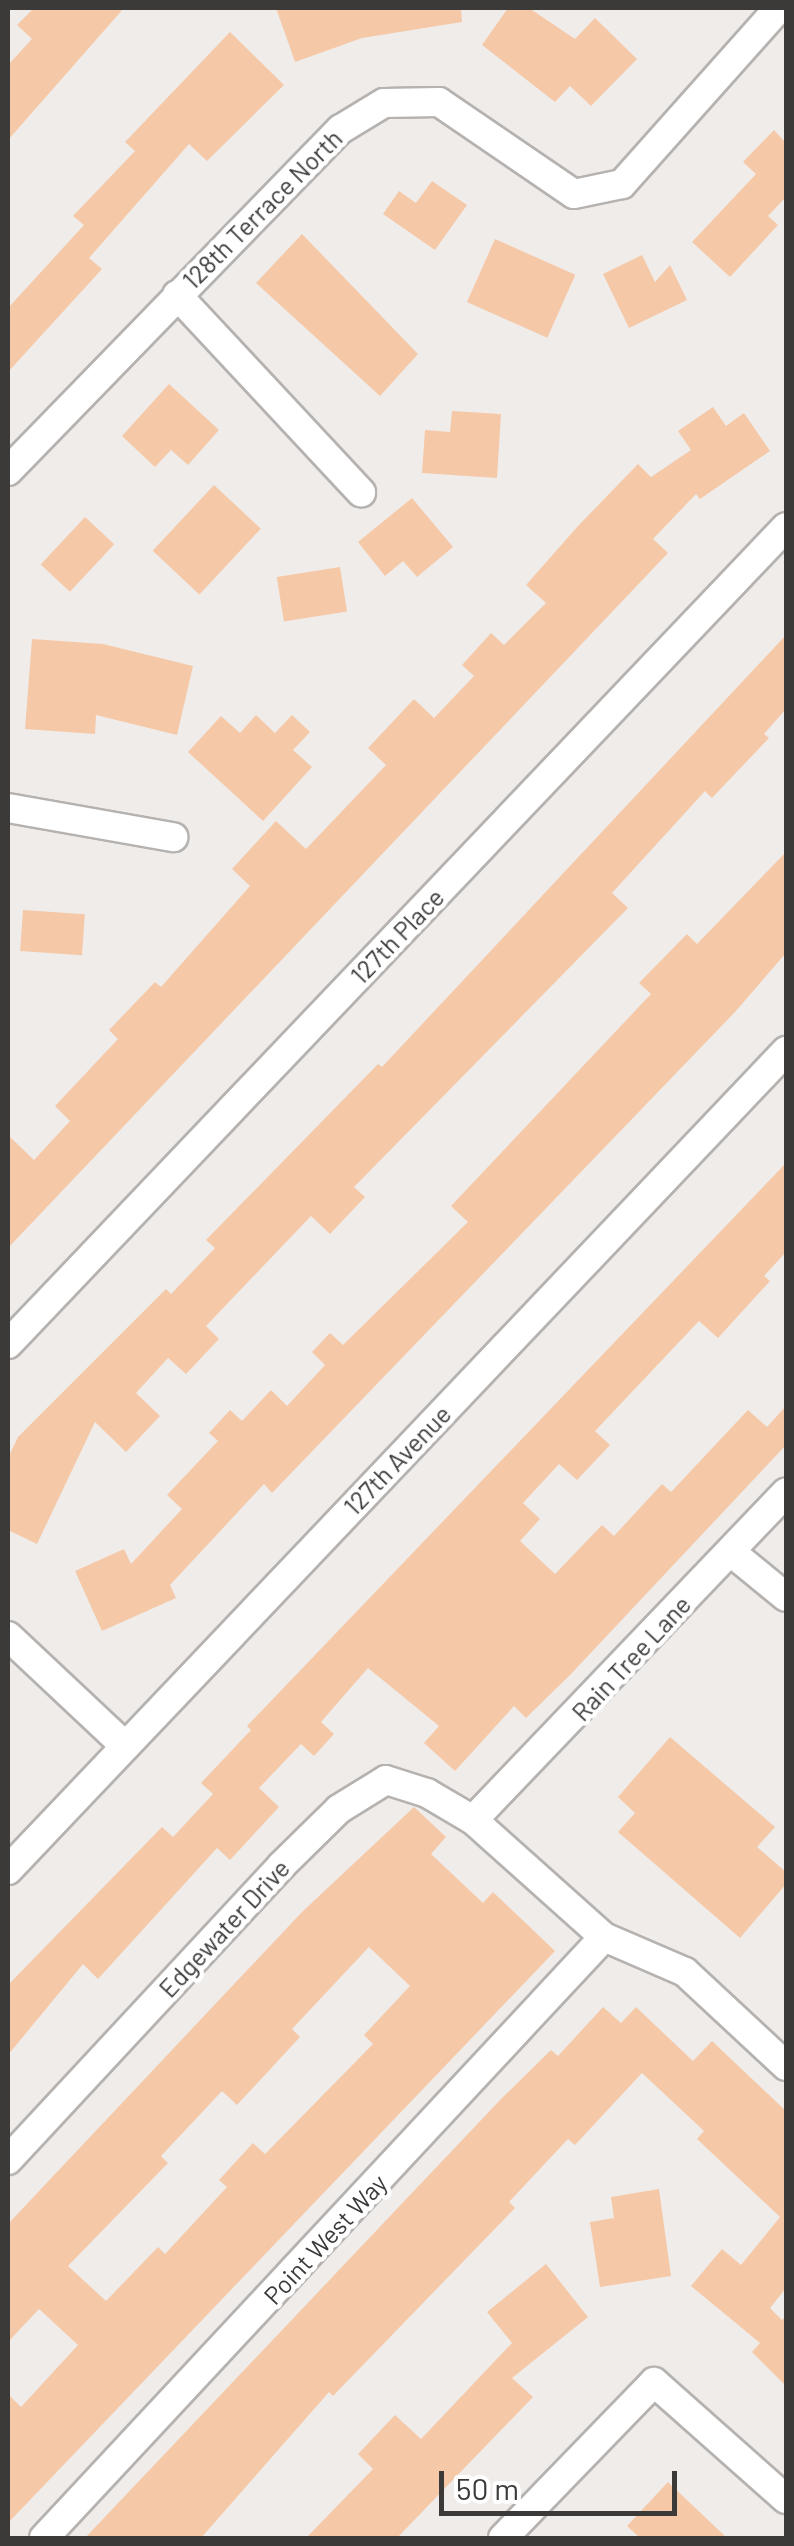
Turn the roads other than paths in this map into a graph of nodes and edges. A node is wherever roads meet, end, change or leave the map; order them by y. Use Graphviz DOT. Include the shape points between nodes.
graph roads {
  1 [pos="779,8"];
  2 [pos="177,295"];
  3 [pos="8,471"];
  4 [pos="361,492"];
  5 [pos="786,527"];
  6 [pos="8,808"];
  7 [pos="173,837"];
  8 [pos="786,1051"];
  9 [pos="8,1344"];
  10 [pos="786,1494"];
  11 [pos="732,1552"];
  12 [pos="786,1597"];
  13 [pos="8,1636"];
  14 [pos="125,1746"];
  15 [pos="473,1820"];
  16 [pos="8,1870"];
  17 [pos="604,1938"];
  18 [pos="786,2066"];
  19 [pos="8,2160"];
  20 [pos="786,2499"];
  21 [pos="44,2538"];
  22 [pos="503,2538"];
  1 -- 2 [label="street, 128th Terrace North" via="622,184 574,194 439,102 384,103 341,129"];
  2 -- 3 [label="street, 128th Terrace North"];
  2 -- 4 [label="street"];
  5 -- 9 [label="street, 127th Place"];
  6 -- 7 [label="street"];
  8 -- 14 [label="street, 127th Avenue"];
  10 -- 11 [label="street, Rain Tree Lane"];
  11 -- 12 [label="street"];
  11 -- 15 [label="street, Rain Tree Lane"];
  13 -- 14 [label="street"];
  14 -- 16 [label="street, 127th Avenue"];
  15 -- 17 [label="street"];
  15 -- 19 [label="street, Edgewater Drive" via="427,1793 386,1780 340,1809"];
  17 -- 18 [label="street" via="684,1972"];
  17 -- 21 [label="street, Point West Way"];
  20 -- 22 [label="street" via="654,2382"];
}
